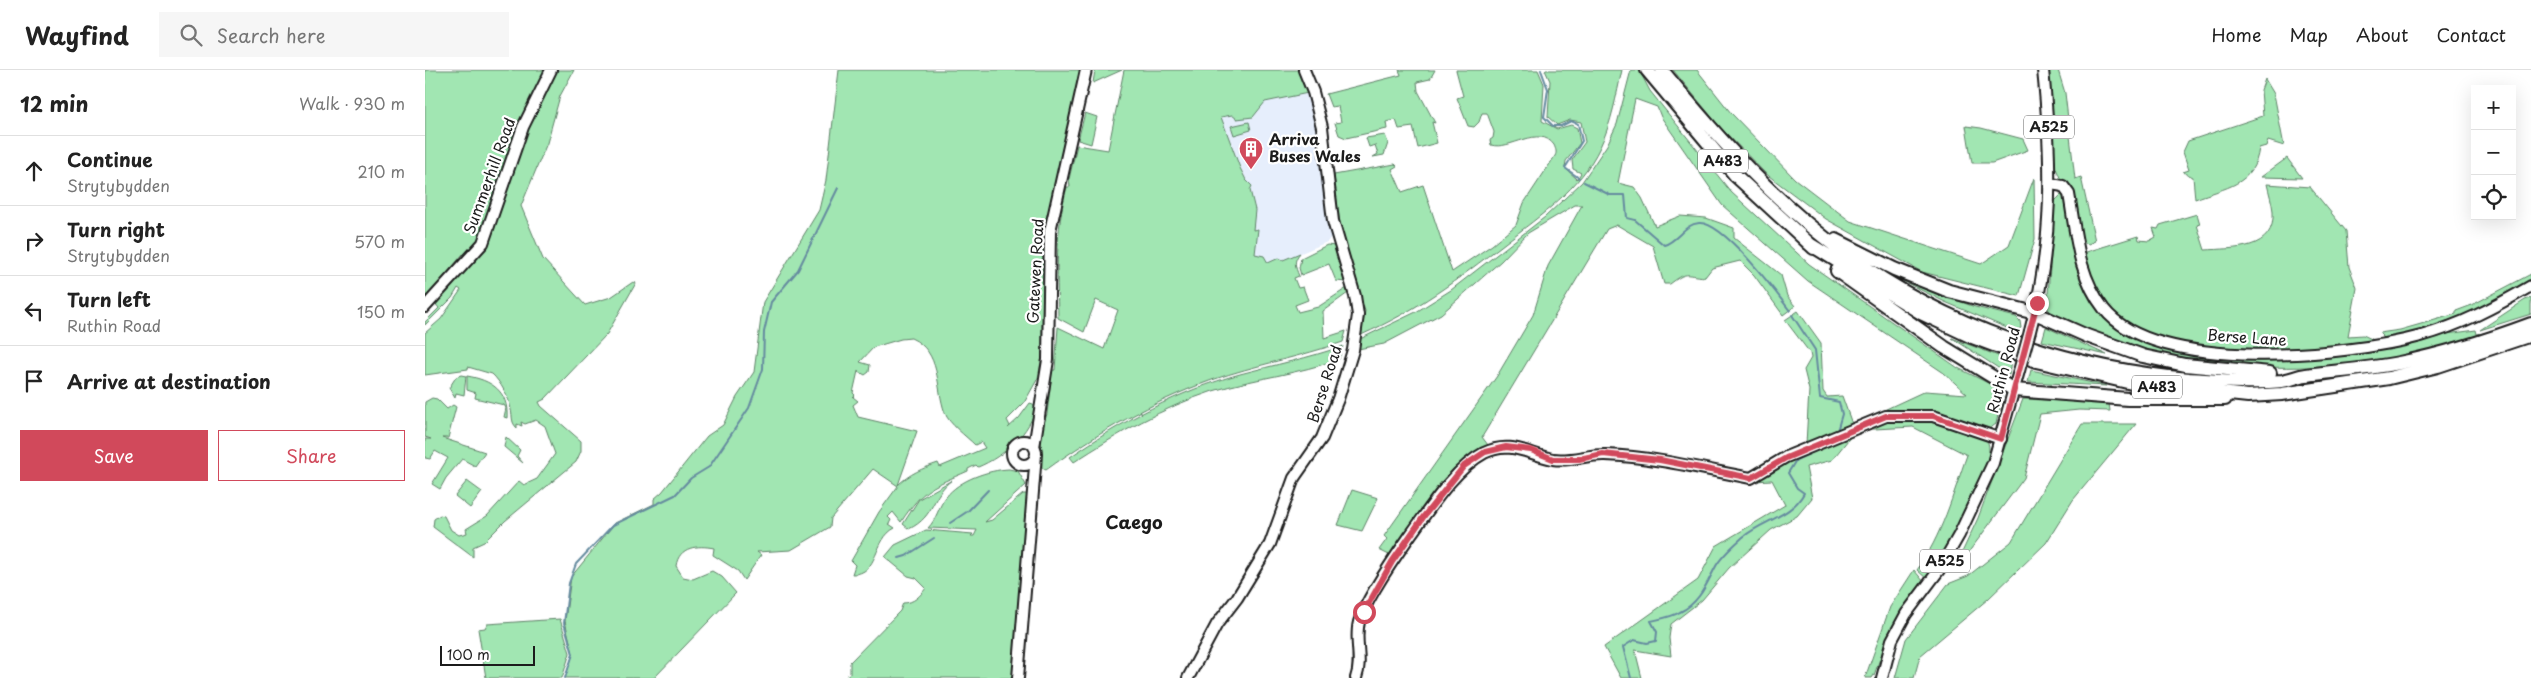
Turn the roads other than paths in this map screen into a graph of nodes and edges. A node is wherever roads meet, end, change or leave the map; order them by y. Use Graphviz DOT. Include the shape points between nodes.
graph roads {
  1 [pos="551,70"];
  2 [pos="1086,70"];
  3 [pos="1304,70"];
  4 [pos="1647,70"];
  5 [pos="1663,70"];
  6 [pos="2043,70"];
  7 [pos="2051,184"];
  8 [pos="1820,233"];
  9 [pos="1808,243"];
  10 [pos="2531,286"];
  11 [pos="425,307"];
  12 [pos="2035,313"];
  13 [pos="2531,324"];
  14 [pos="2531,335"];
  15 [pos="2307,375"];
  16 [pos="2014,390"];
  17 [pos="2248,396"];
  18 [pos="1038,417"];
  19 [pos="2001,439"];
  20 [pos="1023,440"];
  21 [pos="1035,450"];
  22 [pos="1020,464"];
  23 [pos="1034,488"];
  24 [pos="1018,678"];
  25 [pos="1188,678"];
  26 [pos="1356,678"];
  27 [pos="1882,678"];
  1 -- 11 [label="main road, Summerhill Road" via="523,127 483,243"];
  2 -- 18 [label="main road, Gatewen Road" via="1050,231 1048,360"];
  3 -- 25 [label="main road, Berse Road" via="1322,127 1333,221 1355,296 1358,315 1353,350 1322,438 1294,478 1270,544 1217,624"];
  4 -- 9 [label="highway, A483" via="1735,175"];
  5 -- 8 [label="highway, A483" via="1732,153"];
  6 -- 7 [label="main road, Ruthin Road / A525" via="2050,134"];
  7 -- 10 [label="main road, Berse Lane" via="2063,186 2069,194 2080,260 2087,283 2104,310 2134,333 2178,347 2292,356 2381,345 2475,318"];
  7 -- 12 [label="main road, Ruthin Road / A525" via="2049,230"];
  8 -- 12 [label="highway, A483" via="1949,291"];
  8 -- 15 [label="highway, A483" via="1845,254 1903,291 1967,323 2039,350 2125,371 2176,378 2263,381"];
  9 -- 16 [label="highway" via="1837,271 1883,305"];
  9 -- 17 [label="highway, A483" via="1921,313 2003,350 2079,373 2136,384"];
  12 -- 15 [label="highway, A483" via="2143,356 2220,370"];
  12 -- 16 [label="main road, Ruthin Road / A525, bridge"];
  13 -- 15 [label="highway, A483" via="2435,355"];
  14 -- 17 [label="highway, A483" via="2438,366 2389,378"];
  16 -- 17 [label="highway, A483" via="2128,399 2212,400"];
  16 -- 19 [label="main road, Ruthin Road / A525"];
  18 -- 20 [label="main road, Gatewen Road"];
  18 -- 21 [label="main road, Gatewen Road"];
  19 -- 26 [label="main road" via="1933,416 1886,416 1786,458 1751,478 1660,460 1603,454 1579,459 1553,459 1531,450 1506,447 1485,452 1464,466 1392,562 1359,622 1360,658"];
  19 -- 27 [label="main road, Ruthin Road / A525" via="1959,535 1892,640"];
  20 -- 21 [label="main road" via="1030,442"];
  20 -- 22 [label="main road, Gatewen Road" via="1014,445 1011,452 1013,460"];
  21 -- 22 [label="main road" via="1031,463"];
  21 -- 23 [label="main road, Gatewen Road"];
  22 -- 23 [label="main road, Gatewen Road" via="1029,472"];
  23 -- 24 [label="main road, Gatewen Road"];
}
